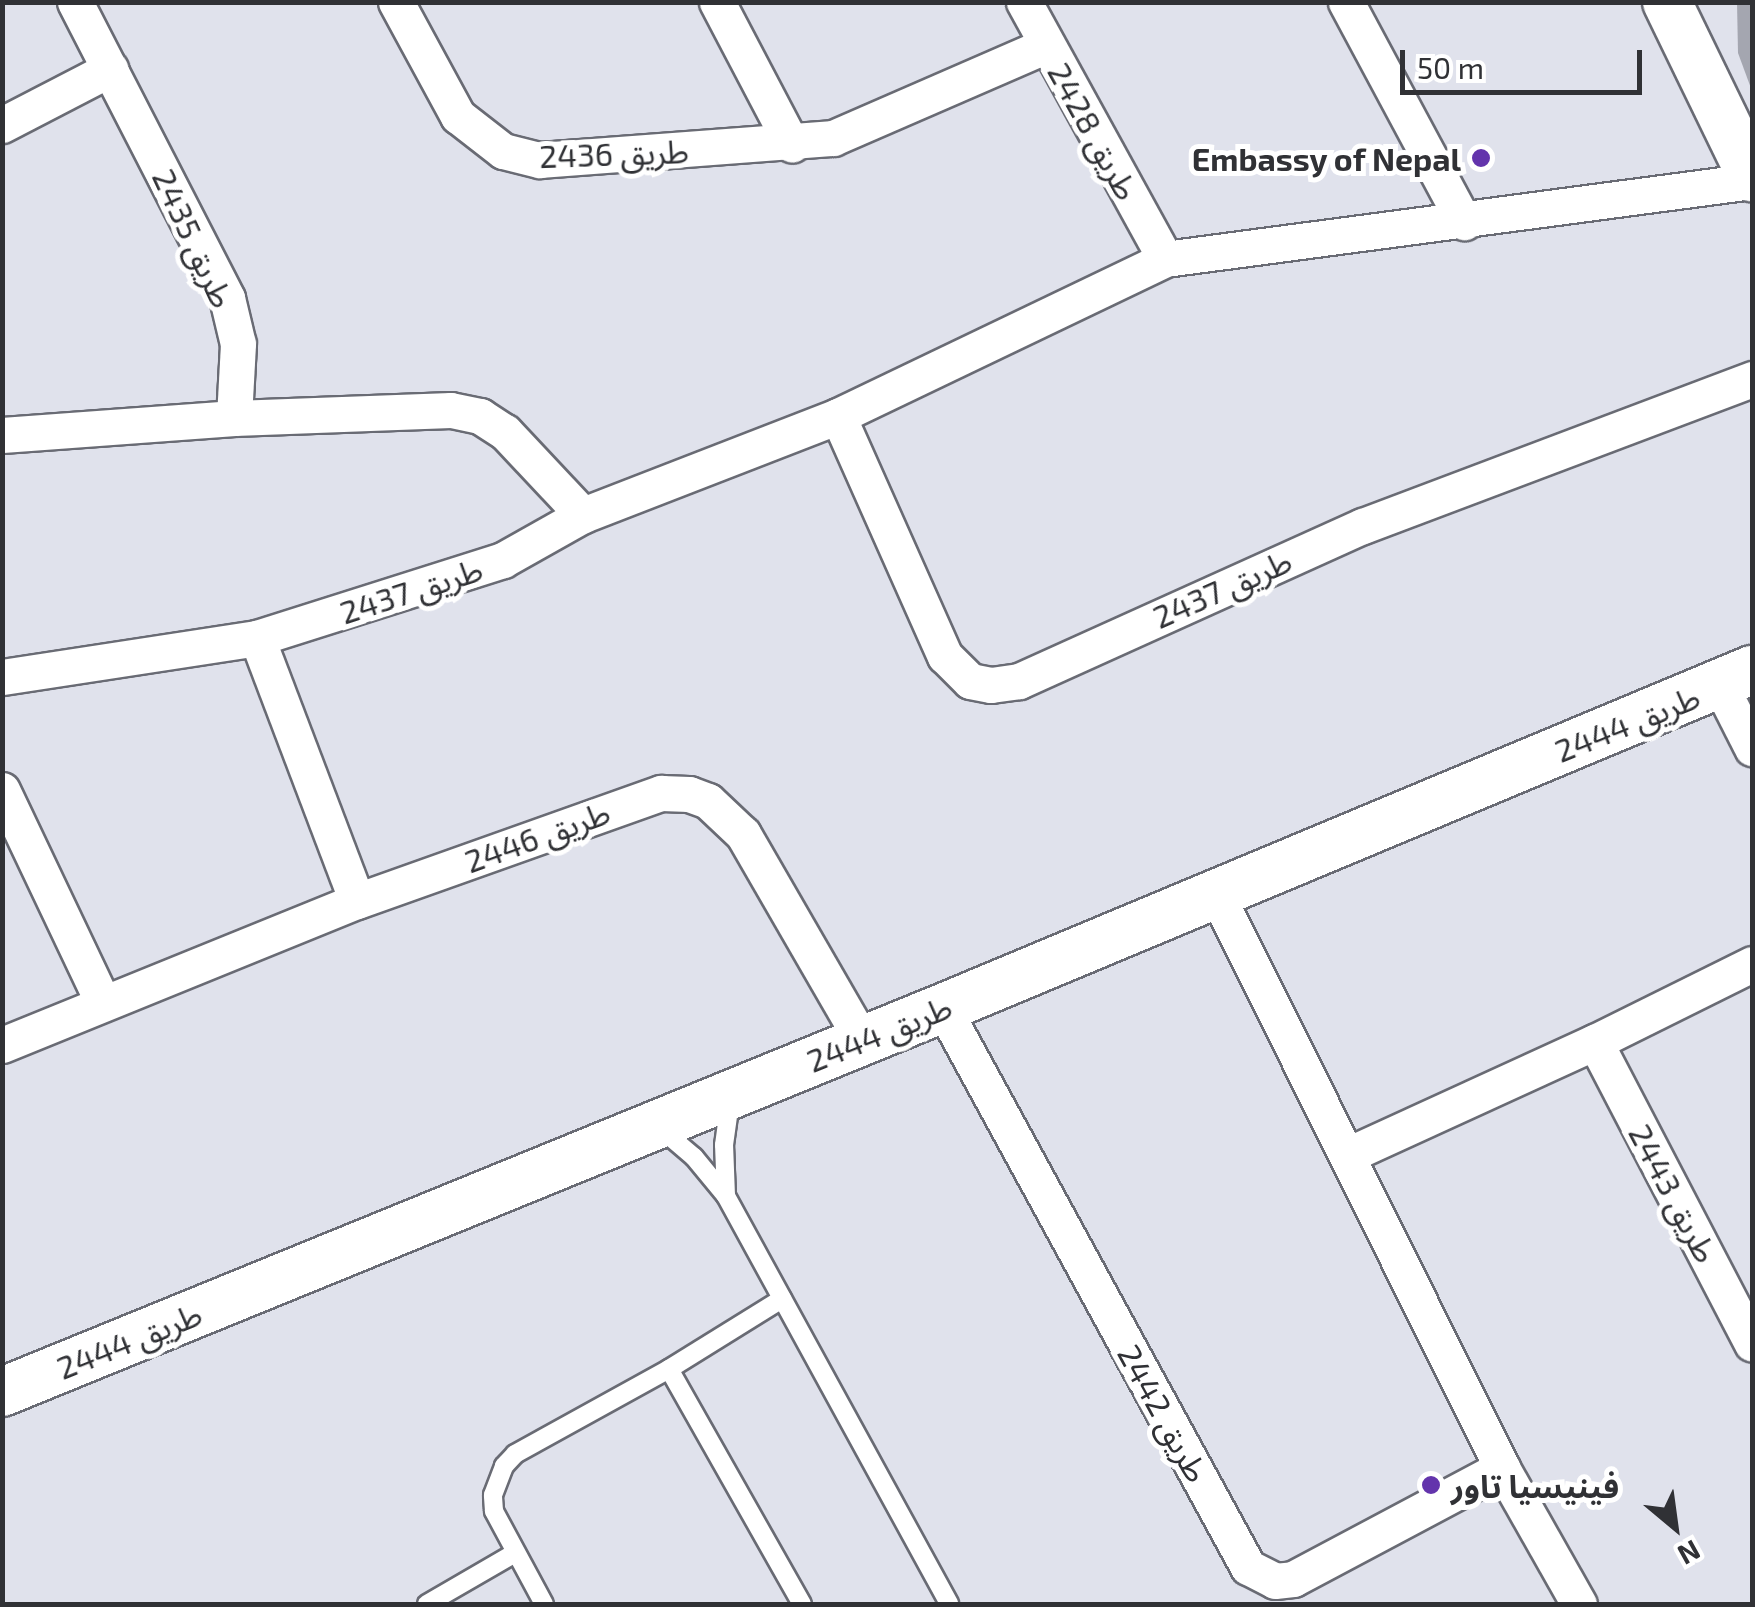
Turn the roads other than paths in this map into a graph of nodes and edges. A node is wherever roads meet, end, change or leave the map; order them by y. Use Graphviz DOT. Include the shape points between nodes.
graph roads {
  1 [pos="74,2"];
  2 [pos="396,2"];
  3 [pos="717,2"];
  4 [pos="1024,2"];
  5 [pos="1346,2"];
  6 [pos="1684,12"];
  7 [pos="1047,45"];
  8 [pos="110,69"];
  9 [pos="2,125"];
  10 [pos="792,144"];
  11 [pos="1752,179"];
  12 [pos="1464,222"];
  13 [pos="1166,259"];
  14 [pos="1752,379"];
  15 [pos="838,416"];
  16 [pos="234,418"];
  17 [pos="2,434"];
  18 [pos="583,515"];
  19 [pos="257,638"];
  20 [pos="2,677"];
  21 [pos="1736,677"];
  22 [pos="1752,748"];
  23 [pos="2,790"];
  24 [pos="1215,891"];
  25 [pos="357,902"];
  26 [pos="1752,964"];
  27 [pos="103,1003"];
  28 [pos="943,1008"];
  29 [pos="861,1038"];
  30 [pos="1595,1042"];
  31 [pos="2,1045"];
  32 [pos="732,1094"];
  33 [pos="654,1125"];
  34 [pos="1350,1154"];
  35 [pos="726,1196"];
  36 [pos="782,1299"];
  37 [pos="1752,1344"];
  38 [pos="670,1369"];
  39 [pos="3,1390"];
  40 [pos="1502,1468"];
  41 [pos="515,1553"];
  42 [pos="428,1604"];
  43 [pos="544,1604"];
  44 [pos="802,1604"];
  45 [pos="949,1604"];
  46 [pos="1580,1604"];
  1 -- 8 [label="street, طريق 2435"];
  2 -- 10 [label="street, طريق 2436" via="458,116 503,152 540,160"];
  3 -- 10 [label="street"];
  4 -- 7 [label="street, طريق 2428"];
  5 -- 12 [label="street"];
  6 -- 11 [label="street"];
  7 -- 10 [label="street, طريق 2436" via="833,138"];
  7 -- 13 [label="street, طريق 2428"];
  8 -- 9 [label="street"];
  8 -- 16 [label="street, طريق 2435" via="227,298 238,344"];
  11 -- 12 [label="street, طريق 2437"];
  12 -- 13 [label="street, طريق 2437"];
  13 -- 15 [label="street, طريق 2437"];
  14 -- 15 [label="street, طريق 2437" via="1363,526 1020,681 991,685 970,681 946,656"];
  15 -- 18 [label="street, طريق 2437"];
  16 -- 17 [label="street"];
  16 -- 18 [label="street" via="450,410 480,416 505,432"];
  18 -- 19 [label="street, طريق 2437" via="503,560"];
  19 -- 20 [label="street, طريق 2437"];
  19 -- 25 [label="street"];
  21 -- 22 [label="street"];
  21 -- 24 [label="street, طريق 2444"];
  23 -- 27 [label="street"];
  24 -- 28 [label="street, طريق 2444"];
  24 -- 34 [label="street"];
  25 -- 27 [label="street, طريق 2446"];
  25 -- 29 [label="street, طريق 2446" via="633,801 689,794 721,810 743,834"];
  26 -- 30 [label="street"];
  27 -- 31 [label="street, طريق 2446"];
  28 -- 29 [label="street, طريق 2444"];
  28 -- 40 [label="street, طريق 2442" via="1248,1567 1275,1581 1293,1579"];
  29 -- 32 [label="street, طريق 2444"];
  30 -- 34 [label="street"];
  30 -- 37 [label="street, طريق 2443"];
  32 -- 33 [label="street, طريق 2444"];
  32 -- 35 [label="lane"];
  33 -- 35 [label="lane" via="694,1157"];
  33 -- 39 [label="street, طريق 2444"];
  34 -- 40 [label="street"];
  35 -- 36 [label="lane"];
  36 -- 38 [label="lane"];
  36 -- 45 [label="lane"];
  38 -- 41 [label="lane" via="504,1466 494,1511"];
  38 -- 44 [label="lane"];
  40 -- 46 [label="street"];
  41 -- 42 [label="lane"];
  41 -- 43 [label="lane"];
}
